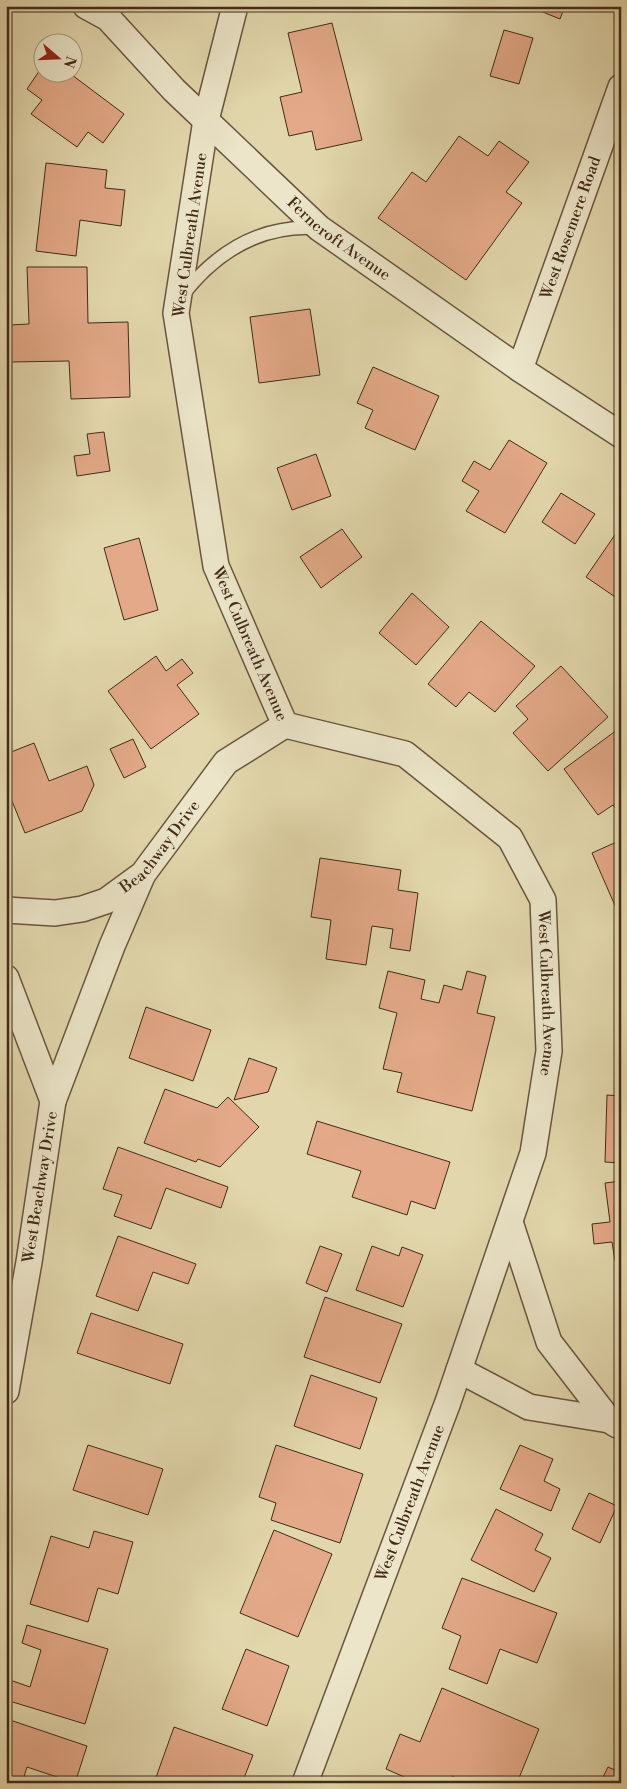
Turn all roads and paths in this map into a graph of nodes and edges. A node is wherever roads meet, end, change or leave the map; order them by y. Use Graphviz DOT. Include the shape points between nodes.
graph roads {
  1 [pos="86,6"];
  2 [pos="235,6"];
  3 [pos="621,87"];
  4 [pos="206,120"];
  5 [pos="319,228"];
  6 [pos="178,303"];
  7 [pos="520,369"];
  8 [pos="621,435"];
  9 [pos="285,725"];
  10 [pos="143,874"];
  11 [pos="6,910"];
  12 [pos="6,978"];
  13 [pos="53,1101"];
  14 [pos="510,1222"];
  15 [pos="459,1370"];
  16 [pos="6,1391"];
  17 [pos="615,1424"];
  18 [pos="305,1783"];
  1 -- 4 [label="street, Ferncroft Avenue" via="108,18"];
  2 -- 4 [label="street, West Culbreath Avenue"];
  3 -- 7 [label="street, West Rosemere Road"];
  4 -- 5 [label="street, Ferncroft Avenue"];
  4 -- 6 [label="street, West Culbreath Avenue"];
  5 -- 6 [label="lane" via="296,227 262,234 221,256"];
  5 -- 7 [label="street, Ferncroft Avenue"];
  6 -- 9 [label="street, West Culbreath Avenue" via="176,314 216,566"];
  7 -- 8 [label="street, Ferncroft Avenue"];
  9 -- 10 [label="street, Beachway Drive" via="226,762"];
  9 -- 14 [label="street, West Culbreath Avenue" via="405,754 510,838 543,900 549,1051 533,1153"];
  10 -- 11 [label="street, Beachway Drive" via="106,901 82,909 55,913"];
  10 -- 13 [label="street, West Beachway Drive"];
  12 -- 13 [label="street, West Beachway Drive"];
  13 -- 16 [label="street, West Beachway Drive"];
  14 -- 15 [label="street, West Culbreath Avenue"];
  14 -- 17 [label="street" via="549,1342"];
  15 -- 17 [label="street" via="529,1406"];
  15 -- 18 [label="street, West Culbreath Avenue"];
}
